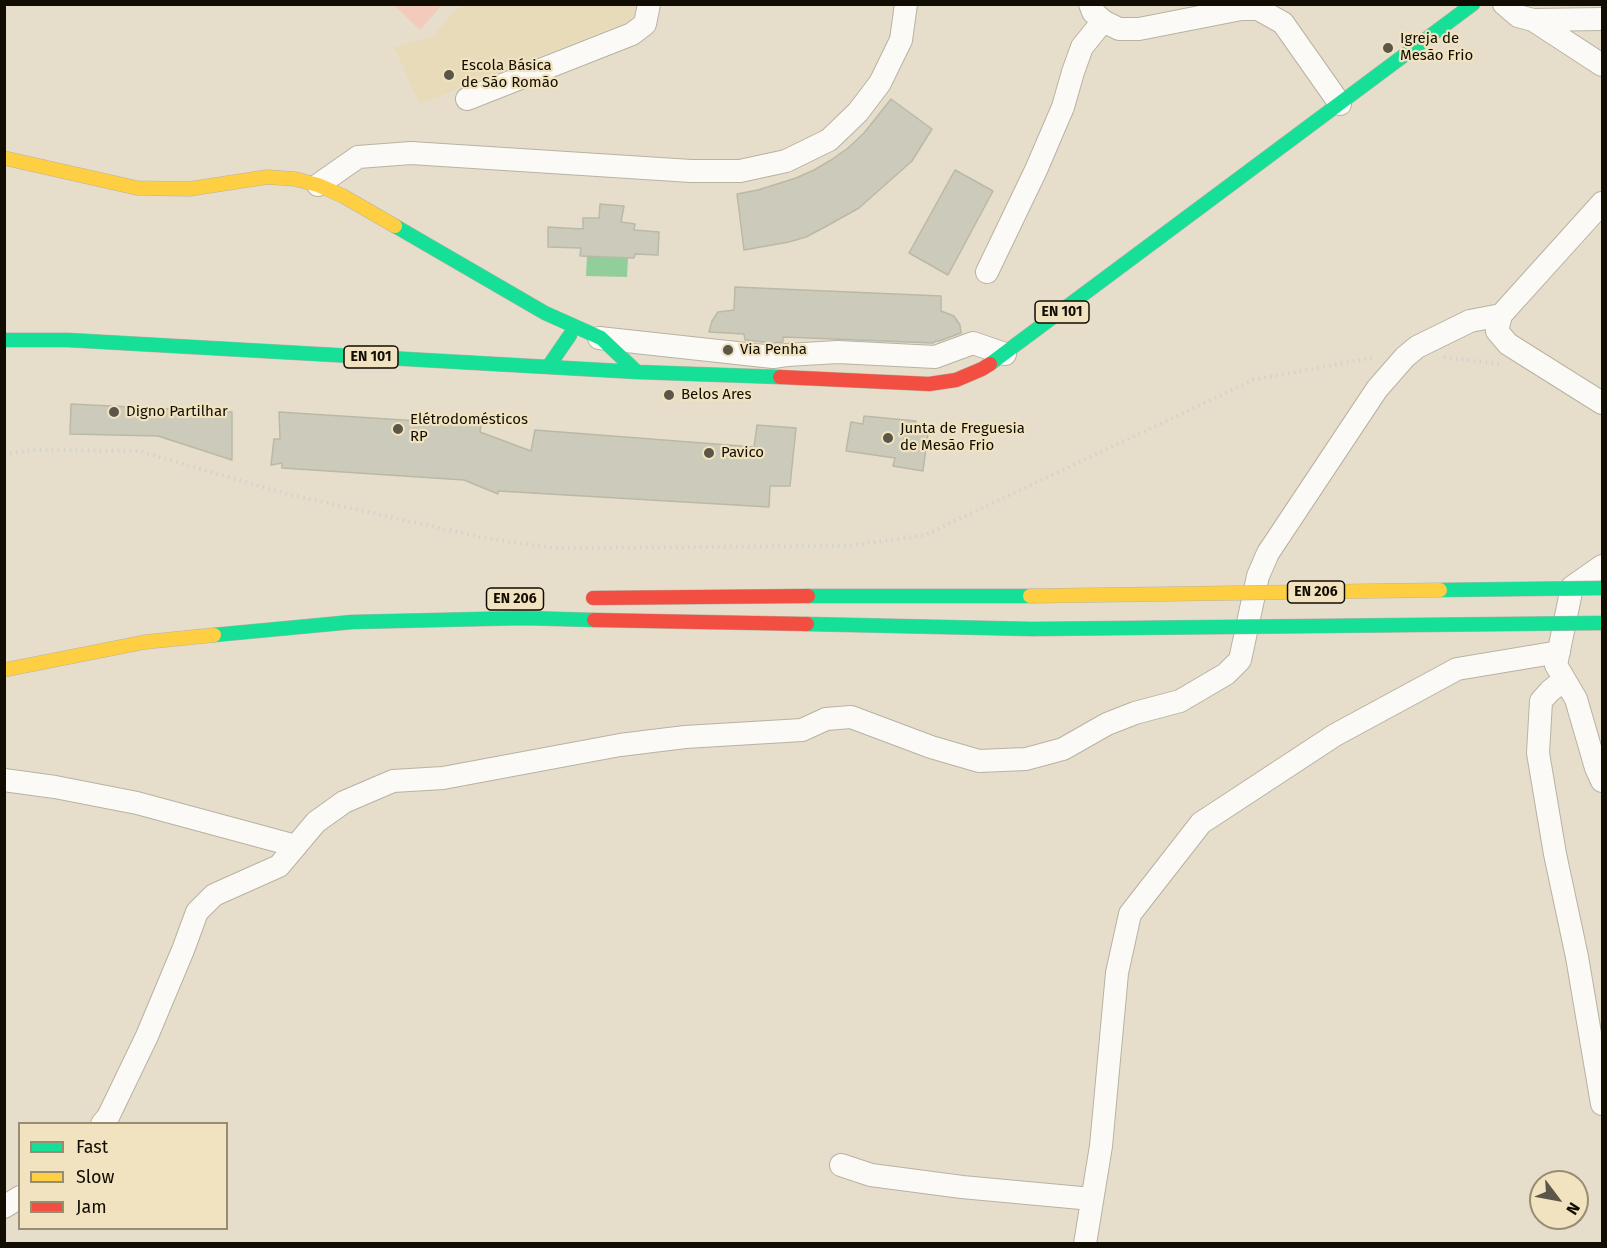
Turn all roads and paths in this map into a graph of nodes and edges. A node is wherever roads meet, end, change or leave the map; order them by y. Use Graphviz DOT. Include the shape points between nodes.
graph roads {
  1 [pos="649,4"];
  2 [pos="906,4"];
  3 [pos="1473,4"];
  4 [pos="1504,4"];
  5 [pos="1096,13"];
  6 [pos="1602,19"];
  7 [pos="1533,20"];
  8 [pos="1602,65"];
  9 [pos="467,99"];
  10 [pos="1340,104"];
  11 [pos="4,158"];
  12 [pos="318,185"];
  13 [pos="1602,204"];
  14 [pos="987,272"];
  15 [pos="545,313"];
  16 [pos="1501,315"];
  17 [pos="601,339"];
  18 [pos="4,340"];
  19 [pos="575,352"];
  20 [pos="1005,354"];
  21 [pos="1405,357"];
  22 [pos="1441,357"];
  23 [pos="1508,365"];
  24 [pos="548,367"];
  25 [pos="637,372"];
  26 [pos="1602,403"];
  27 [pos="4,454"];
  28 [pos="1602,566"];
  29 [pos="1602,588"];
  30 [pos="576,598"];
  31 [pos="352,608"];
  32 [pos="1602,623"];
  33 [pos="61,645"];
  34 [pos="1559,652"];
  35 [pos="4,670"];
  36 [pos="1564,680"];
  37 [pos="4,780"];
  38 [pos="1602,781"];
  39 [pos="296,846"];
  40 [pos="1602,1104"];
  41 [pos="104,1122"];
  42 [pos="841,1165"];
  43 [pos="18,1198"];
  44 [pos="1092,1199"];
  45 [pos="4,1208"];
  46 [pos="1085,1244"];
  1 -- 9 [label="street" via="645,24 632,34"];
  2 -- 12 [label="street" via="901,40 880,83 858,112 829,140 786,161 740,171 691,171 411,153 358,157"];
  3 -- 10 [label="main road, EN 101"];
  4 -- 7 [label="street" via="1518,16"];
  5 -- 10 [label="street" via="1119,29 1139,30 1258,9 1283,23"];
  5 -- 14 [label="street" via="1063,107"];
  6 -- 7 [label="street"];
  7 -- 8 [label="street"];
  10 -- 20 [label="main road, EN 101"];
  11 -- 12 [label="main road" via="137,188 189,189 267,177"];
  12 -- 15 [label="main road"];
  13 -- 16 [label="street"];
  15 -- 17 [label="main road"];
  15 -- 19 [label="main road"];
  16 -- 21 [label="street" via="1470,321"];
  16 -- 26 [label="street" via="1497,331 1508,344"];
  17 -- 19 [label="street"];
  17 -- 20 [label="street" via="773,357 838,352 935,357 973,343"];
  17 -- 25 [label="main road"];
  18 -- 24 [label="main road, EN 101" via="68,340"];
  19 -- 24 [label="main road, EN 101"];
  19 -- 24 [label="main road"];
  19 -- 25 [label="main road, EN 101"];
  20 -- 25 [label="main road, EN 101" via="956,380 929,384"];
  21 -- 27 [label="path" via="1376,357 1252,380 925,535 847,546 554,548 485,538 287,494 139,452 33,450"];
  21 -- 39 [label="street" via="1377,389 1268,553 1258,576 1240,660 1226,674 1179,701 1136,713 1063,749 1026,759 979,761 851,717 826,719 802,730 620,745 443,778 393,781 344,802 316,822"];
  22 -- 23 [label="path"];
  28 -- 34 [label="street" via="1572,587"];
  29 -- 30 [label="main road, EN 206, bridge"];
  31 -- 33 [label="main road" via="117,634"];
  32 -- 35 [label="main road, EN 206, bridge" via="1032,629 524,618 352,622 145,642"];
  34 -- 36 [label="street" via="1556,665"];
  34 -- 44 [label="street" via="1457,669 1335,735 1201,823 1130,914 1117,973 1101,1146"];
  36 -- 38 [label="street" via="1576,699"];
  36 -- 40 [label="street" via="1541,701 1538,753"];
  37 -- 39 [label="street" via="137,803"];
  39 -- 41 [label="street" via="279,866 214,895 197,912 147,1036"];
  42 -- 44 [label="street" via="871,1175"];
  43 -- 45 [label="street"];
  44 -- 46 [label="street"];
}
